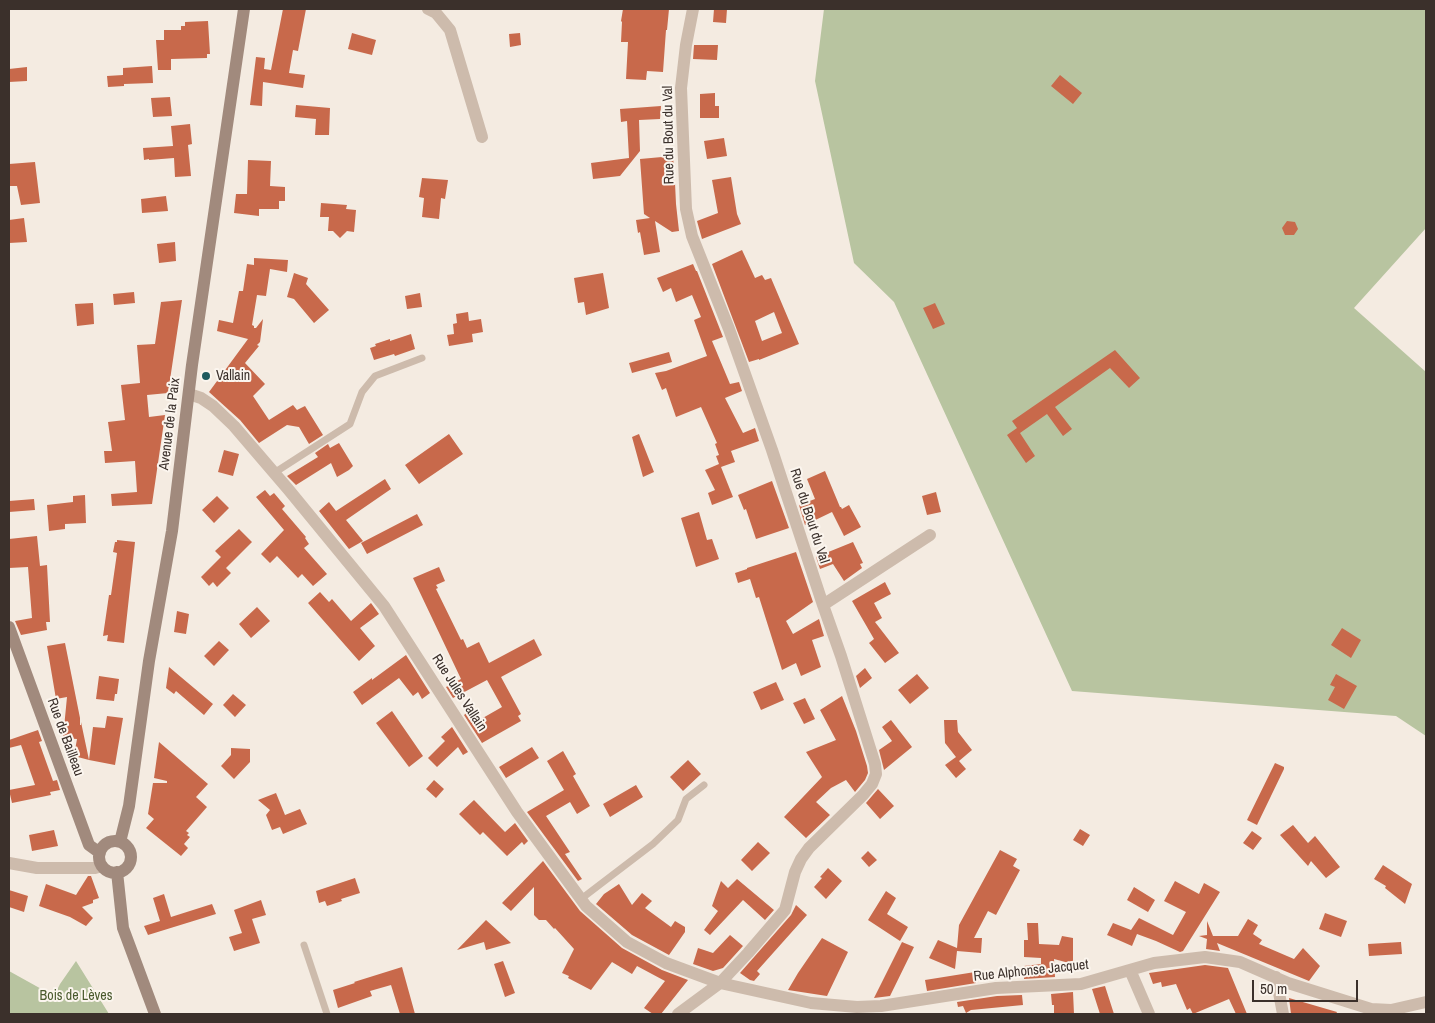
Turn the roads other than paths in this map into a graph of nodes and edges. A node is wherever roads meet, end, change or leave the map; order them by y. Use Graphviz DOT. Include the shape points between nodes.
graph roads {
  1 [pos="244,9"];
  2 [pos="428,9"];
  3 [pos="693,9"];
  4 [pos="482,137"];
  5 [pos="422,358"];
  6 [pos="189,394"];
  7 [pos="274,473"];
  8 [pos="930,535"];
  9 [pos="823,605"];
  10 [pos="9,627"];
  11 [pos="704,784"];
  12 [pos="120,842"];
  13 [pos="101,859"];
  14 [pos="9,863"];
  15 [pos="117,872"];
  16 [pos="580,899"];
  17 [pos="304,945"];
  18 [pos="1130,970"];
  19 [pos="1276,977"];
  20 [pos="720,983"];
  21 [pos="1426,1002"];
  22 [pos="155,1014"];
  23 [pos="328,1014"];
  24 [pos="678,1014"];
  25 [pos="1149,1014"];
  26 [pos="1283,1014"];
  1 -- 6 [label="main road, Avenue de la Paix"];
  2 -- 4 [label="street" via="436,13 450,30"];
  3 -- 9 [label="street, Rue du Bout du Val" via="681,88 686,209 692,236 772,450"];
  5 -- 7 [label="lane" via="375,376 362,392 350,424"];
  6 -- 7 [label="street, Rue Jules Vallain" via="213,406"];
  6 -- 12 [label="main road, Avenue de la Paix" via="172,531 149,661 129,806"];
  7 -- 16 [label="street, Rue Jules Vallain" via="384,606 518,812"];
  8 -- 9 [label="street"];
  9 -- 20 [label="street, Rue du Bout du Val" via="876,774 863,795 801,859 784,910"];
  10 -- 13 [label="main road, Rue de Bailleau" via="89,845"];
  11 -- 16 [label="lane" via="686,799 678,820 653,844"];
  12 -- 13 [label="main road" via="110,842 102,848"];
  12 -- 15 [label="main road" via="128,847 131,857 128,866"];
  13 -- 14 [label="street" via="95,868 37,868"];
  13 -- 15 [label="main road" via="108,871"];
  15 -- 22 [label="main road" via="123,928"];
  16 -- 20 [label="street, Rue Jules Vallain" via="627,942 666,963"];
  17 -- 23 [label="lane"];
  18 -- 19 [label="street, Rue Alphonse Jacquet" via="1204,956 1240,962"];
  18 -- 20 [label="street, Rue Alphonse Jacquet" via="1081,984 996,988 856,1007 811,1003"];
  18 -- 25 [label="street"];
  19 -- 21 [label="street, Rue Alphonse Jacquet" via="1371,1009 1391,1010"];
  19 -- 26 [label="street"];
  20 -- 24 [label="street, Rue du Bout du Val"];
}
